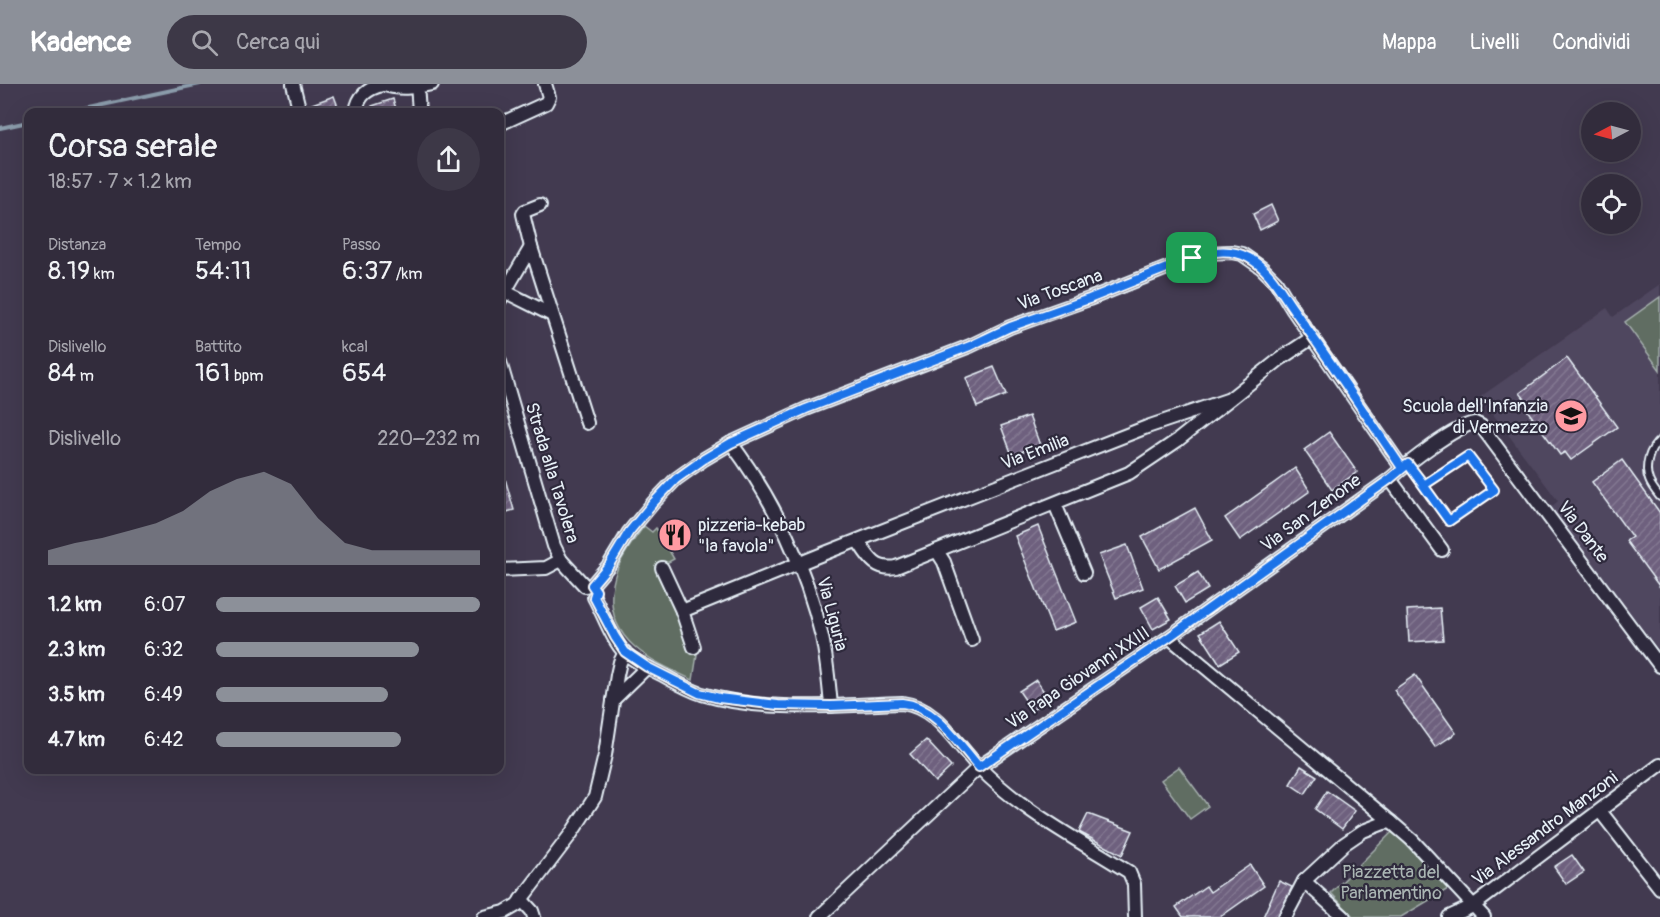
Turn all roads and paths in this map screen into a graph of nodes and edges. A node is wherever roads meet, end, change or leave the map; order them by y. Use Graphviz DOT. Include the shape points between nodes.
graph roads {
  1 [pos="293,84"];
  2 [pos="382,84"];
  3 [pos="432,84"];
  4 [pos="545,84"];
  5 [pos="417,86"];
  6 [pos="299,108"];
  7 [pos="357,108"];
  8 [pos="419,108"];
  9 [pos="504,122"];
  10 [pos="540,205"];
  11 [pos="531,247"];
  12 [pos="504,289"];
  13 [pos="504,295"];
  14 [pos="552,315"];
  15 [pos="1313,338"];
  16 [pos="504,376"];
  17 [pos="1227,400"];
  18 [pos="586,423"];
  19 [pos="1475,423"];
  20 [pos="1660,440"];
  21 [pos="731,443"];
  22 [pos="1405,466"];
  23 [pos="1390,479"];
  24 [pos="1424,485"];
  25 [pos="1660,496"];
  26 [pos="1055,504"];
  27 [pos="858,541"];
  28 [pos="1442,550"];
  29 [pos="938,551"];
  30 [pos="561,560"];
  31 [pos="800,563"];
  32 [pos="662,568"];
  33 [pos="504,570"];
  34 [pos="1084,573"];
  35 [pos="590,590"];
  36 [pos="682,611"];
  37 [pos="1169,637"];
  38 [pos="972,640"];
  39 [pos="694,647"];
  40 [pos="625,652"];
  41 [pos="1660,666"];
  42 [pos="647,667"];
  43 [pos="613,700"];
  44 [pos="831,706"];
  45 [pos="1660,765"];
  46 [pos="979,767"];
  47 [pos="1600,811"];
  48 [pos="1391,822"];
  49 [pos="1304,881"];
  50 [pos="1660,888"];
  51 [pos="521,899"];
  52 [pos="1473,906"];
  53 [pos="484,917"];
  54 [pos="534,917"];
  55 [pos="819,917"];
  56 [pos="1135,917"];
  57 [pos="1285,917"];
  58 [pos="1344,917"];
  59 [pos="1449,917"];
  60 [pos="1484,917"];
  1 -- 6 [label="street"];
  2 -- 5 [label="street" via="394,88"];
  2 -- 7 [label="street" via="360,97"];
  3 -- 5 [label="street"];
  4 -- 9 [label="street" via="549,97 546,103"];
  5 -- 8 [label="street"];
  10 -- 11 [label="street" via="523,214"];
  11 -- 12 [label="street"];
  11 -- 14 [label="street"];
  13 -- 14 [label="street"];
  14 -- 18 [label="street"];
  15 -- 17 [label="street, Via Emilia"];
  15 -- 21 [label="street, Via Toscana" via="1276,282 1257,263 1232,252 1205,253 1010,327"];
  15 -- 22 [label="street, Via Toscana"];
  16 -- 30 [label="street, Strada alla Tavolera"];
  17 -- 26 [label="street, Via Emilia" via="1130,473"];
  17 -- 27 [label="street, Via Emilia" via="1147,427"];
  19 -- 22 [label="street, Via San Zenone" via="1462,426"];
  19 -- 41 [label="street, Via Dante"];
  20 -- 25 [label="lane" via="1651,451 1647,471 1649,482"];
  21 -- 31 [label="street, Via Liguria" via="773,509"];
  21 -- 35 [label="street, Via Toscana" via="676,479 629,532"];
  22 -- 23 [label="street, Via San Zenone"];
  22 -- 24 [label="lane"];
  23 -- 28 [label="street"];
  23 -- 37 [label="street, Via San Zenone"];
  24 -- 24 [label="lane" via="1449,521 1494,490 1468,456"];
  26 -- 29 [label="street, Via Emilia"];
  26 -- 34 [label="street"];
  27 -- 29 [label="street, Via Emilia" via="873,562 887,569"];
  27 -- 31 [label="street, Via Emilia"];
  29 -- 38 [label="street"];
  30 -- 33 [label="street" via="546,568"];
  30 -- 35 [label="street, Strada alla Tavolera"];
  31 -- 36 [label="street, Via Emilia"];
  31 -- 44 [label="street, Via Liguria" via="822,638"];
  32 -- 36 [label="street"];
  35 -- 40 [label="street, Strada alla Tavolera"];
  36 -- 39 [label="street"];
  37 -- 46 [label="street, Via Papa Giovanni XXIII"];
  37 -- 48 [label="street, Via Papa Giovanni XXIII"];
  40 -- 42 [label="street, Strada alla Tavolera"];
  40 -- 43 [label="street"];
  42 -- 43 [label="street"];
  42 -- 44 [label="street, Strada alla Tavolera" via="699,693 719,698"];
  43 -- 51 [label="street" via="595,797"];
  44 -- 46 [label="street, Strada alla Tavolera" via="913,704 933,715"];
  45 -- 47 [label="street, Via Alessandro Manzoni"];
  46 -- 55 [label="street, Via Papa Giovanni XXIII"];
  46 -- 56 [label="street, Strada alla Tavolera" via="1058,830 1129,872 1134,884"];
  47 -- 50 [label="street"];
  47 -- 52 [label="street, Via Alessandro Manzoni"];
  48 -- 49 [label="street" via="1363,831"];
  48 -- 52 [label="street, Via Papa Giovanni XXIII"];
  49 -- 57 [label="street"];
  49 -- 58 [label="street"];
  51 -- 53 [label="street" via="505,912"];
  51 -- 54 [label="street"];
  52 -- 59 [label="street, Via Alessandro Manzoni"];
  52 -- 60 [label="street, Via Papa Giovanni XXIII"];
}
